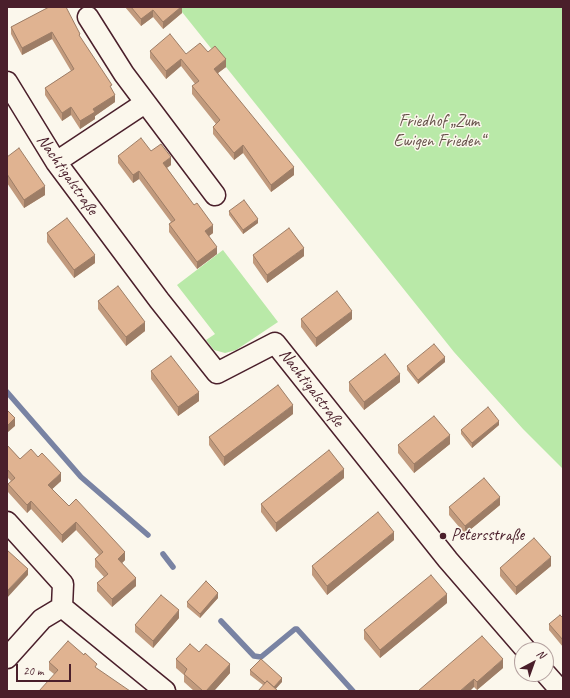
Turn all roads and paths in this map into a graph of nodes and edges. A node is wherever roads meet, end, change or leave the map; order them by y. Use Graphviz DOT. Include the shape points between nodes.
graph roads {
  1 [pos="88,17"];
  2 [pos="7,82"];
  3 [pos="145,103"];
  4 [pos="56,162"];
  5 [pos="215,195"];
  6 [pos="7,522"];
  7 [pos="62,607"];
  8 [pos="519,642"];
  9 [pos="7,658"];
  10 [pos="553,682"];
  11 [pos="164,691"];
  12 [pos="561,691"];
  1 -- 3 [label="street"];
  2 -- 4 [label="street, Nachtigalstraße"];
  3 -- 4 [label="street"];
  3 -- 5 [label="street"];
  4 -- 8 [label="street, Nachtigalstraße" via="217,373 275,343 448,560"];
  6 -- 7 [label="street" via="63,584"];
  7 -- 9 [label="street" via="42,619"];
  7 -- 11 [label="street"];
  10 -- 12 [label="street"];
}
